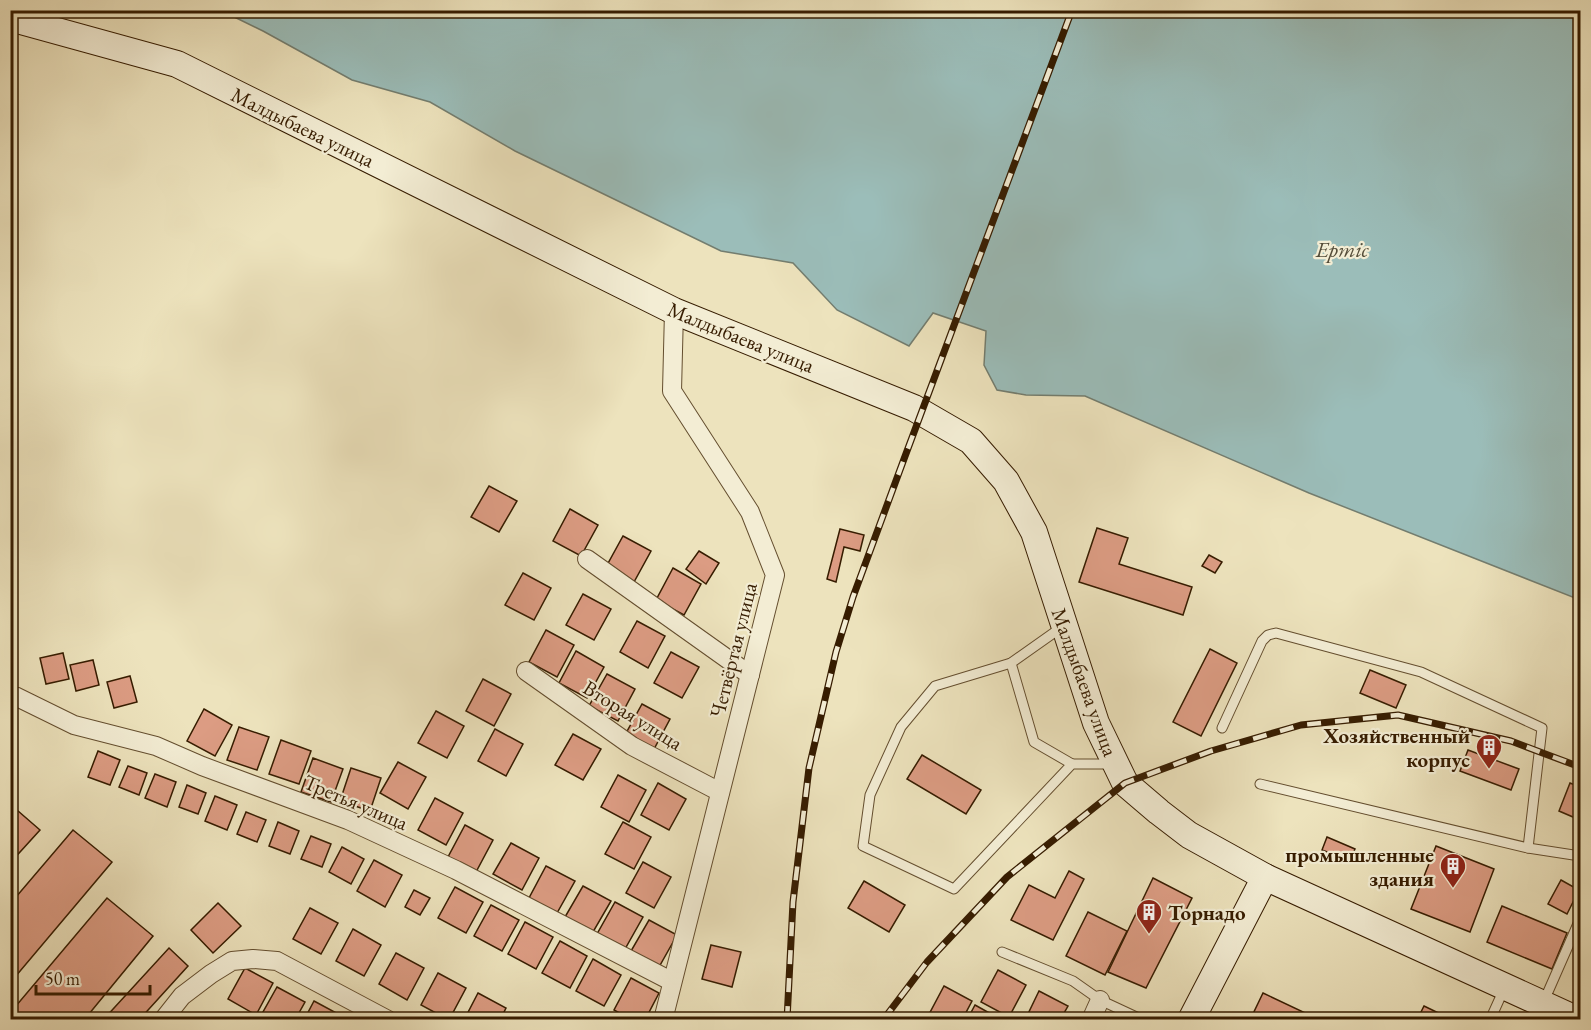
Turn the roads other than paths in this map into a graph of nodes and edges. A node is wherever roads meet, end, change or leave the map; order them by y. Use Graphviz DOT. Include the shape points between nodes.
graph roads {
  1 [pos="10,18"];
  2 [pos="674,310"];
  3 [pos="587,559"];
  4 [pos="1064,625"];
  5 [pos="1011,663"];
  6 [pos="526,671"];
  7 [pos="750,675"];
  8 [pos="10,696"];
  9 [pos="1222,728"];
  10 [pos="1072,764"];
  11 [pos="1115,764"];
  12 [pos="1260,784"];
  13 [pos="720,792"];
  14 [pos="1528,849"];
  15 [pos="1581,856"];
  16 [pos="1265,877"];
  17 [pos="1581,919"];
  18 [pos="1002,952"];
  19 [pos="671,981"];
  20 [pos="1505,987"];
  21 [pos="1100,1000"];
  22 [pos="1543,1003"];
  23 [pos="163,1020"];
  24 [pos="388,1020"];
  25 [pos="663,1020"];
  26 [pos="1091,1020"];
  27 [pos="1143,1020"];
  28 [pos="1191,1020"];
  29 [pos="1490,1020"];
  30 [pos="1578,1020"];
  1 -- 2 [label="main road, Малдыбаева улица" via="177,64"];
  2 -- 4 [label="main road, Малдыбаева улица" via="914,408 971,441 1006,481 1034,532"];
  2 -- 7 [label="street, Четвёртая улица" via="672,391 750,512 775,575"];
  3 -- 7 [label="street"];
  4 -- 5 [label="lane"];
  4 -- 11 [label="main road, Малдыбаева улица" via="1096,723"];
  5 -- 10 [label="lane" via="1034,742"];
  5 -- 10 [label="lane" via="935,686 908,718 870,795 863,846 954,889"];
  6 -- 13 [label="street, Вторая улица" via="632,746"];
  7 -- 13 [label="street, Четвёртая улица"];
  8 -- 19 [label="street, Третья улица" via="74,725 156,746 348,820 456,870"];
  9 -- 14 [label="lane" via="1268,635 1276,633 1421,672 1542,728"];
  10 -- 11 [label="lane"];
  11 -- 16 [label="main road, Малдыбаева улица" via="1125,783 1159,812 1190,835"];
  12 -- 14 [label="lane"];
  13 -- 19 [label="street, Четвёртая улица"];
  14 -- 15 [label="lane"];
  16 -- 20 [label="main road, Малдыбаева улица"];
  16 -- 28 [label="main road"];
  17 -- 22 [label="lane"];
  18 -- 21 [label="lane" via="1073,981"];
  19 -- 25 [label="street, Четвёртая улица"];
  20 -- 22 [label="main road, Малдыбаева улица"];
  20 -- 29 [label="lane"];
  21 -- 26 [label="street"];
  21 -- 27 [label="lane"];
  22 -- 30 [label="main road, Малдыбаева улица"];
  23 -- 24 [label="street" via="182,996 232,961 253,959 277,961"];
}
